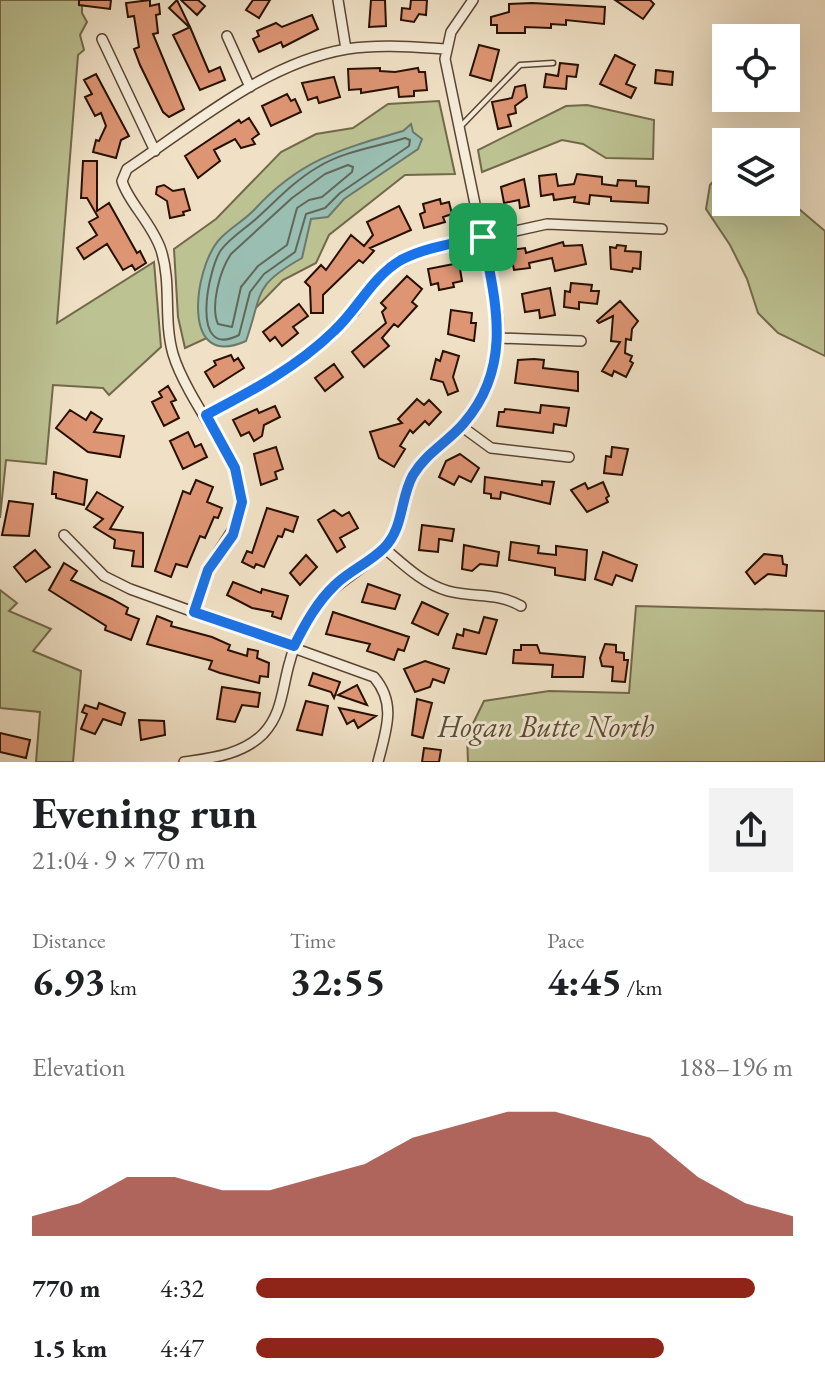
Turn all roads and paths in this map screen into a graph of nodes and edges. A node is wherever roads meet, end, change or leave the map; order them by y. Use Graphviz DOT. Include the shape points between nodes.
graph roads {
  1 [pos="338,0"];
  2 [pos="473,0"];
  3 [pos="227,36"];
  4 [pos="102,39"];
  5 [pos="346,49"];
  6 [pos="446,49"];
  7 [pos="553,63"];
  8 [pos="250,87"];
  9 [pos="458,128"];
  10 [pos="155,151"];
  11 [pos="662,229"];
  12 [pos="483,237"];
  13 [pos="499,338"];
  14 [pos="581,341"];
  15 [pos="206,415"];
  16 [pos="461,426"];
  17 [pos="569,457"];
  18 [pos="64,535"];
  19 [pos="384,548"];
  20 [pos="521,606"];
  21 [pos="194,612"];
  22 [pos="294,646"];
  23 [pos="184,762"];
  24 [pos="378,762"];
  1 -- 5 [label="street"];
  2 -- 6 [label="street" via="455,22"];
  3 -- 8 [label="street"];
  4 -- 10 [label="street"];
  5 -- 6 [label="street"];
  5 -- 8 [label="street"];
  6 -- 9 [label="street"];
  7 -- 9 [label="lane" via="520,65"];
  8 -- 10 [label="street"];
  9 -- 12 [label="street"];
  10 -- 15 [label="street" via="127,169 122,181 151,224 161,250 174,357"];
  11 -- 12 [label="street" via="562,223"];
  12 -- 13 [label="street"];
  12 -- 15 [label="street" via="400,261 383,272 354,312 323,341 269,382"];
  13 -- 14 [label="street"];
  13 -- 16 [label="street" via="489,384"];
  15 -- 21 [label="street" via="235,468 242,502 233,535 208,570"];
  16 -- 17 [label="street" via="491,448"];
  16 -- 19 [label="street" via="411,478 397,528"];
  18 -- 21 [label="street" via="104,576"];
  19 -- 20 [label="street" via="417,576 446,590 503,595"];
  19 -- 22 [label="street" via="335,584"];
  21 -- 22 [label="street"];
  22 -- 23 [label="street" via="282,703 263,734 223,756"];
  22 -- 24 [label="street" via="362,670 382,685 389,705"];
}
